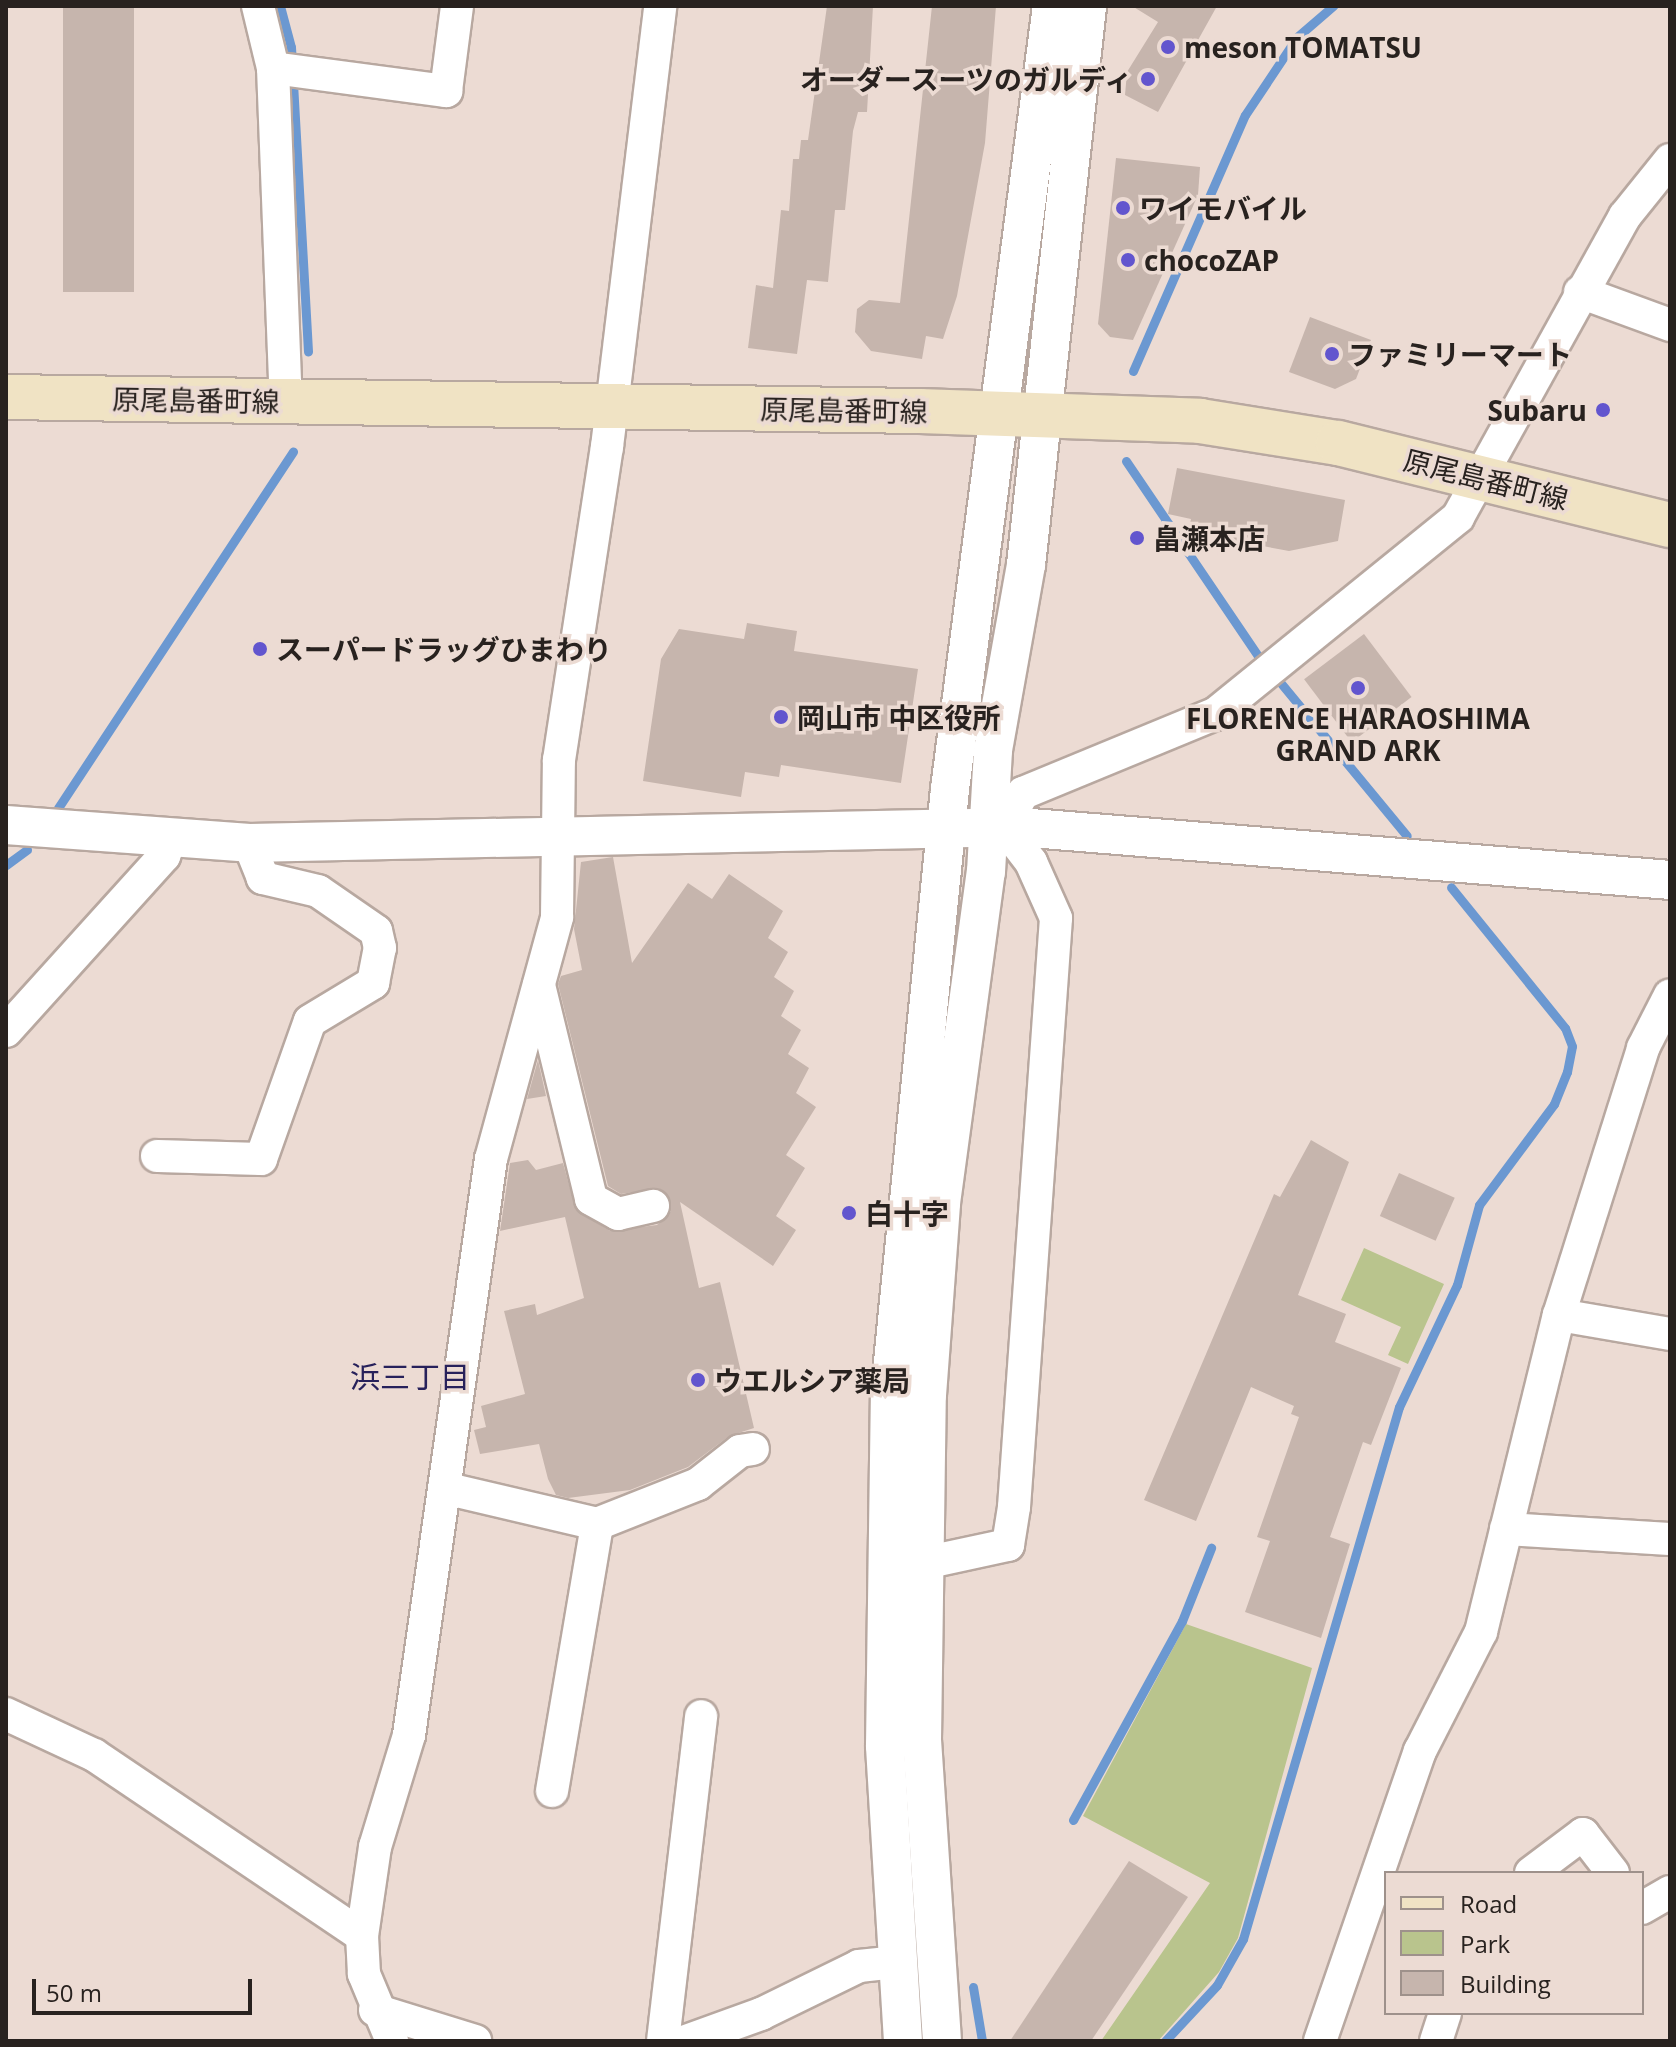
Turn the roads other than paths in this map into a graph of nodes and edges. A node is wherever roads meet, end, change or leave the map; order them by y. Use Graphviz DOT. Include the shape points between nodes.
graph roads {
  1 [pos="258,6"];
  2 [pos="457,6"];
  3 [pos="660,6"];
  4 [pos="1052,6"];
  5 [pos="1087,6"];
  6 [pos="286,69"];
  7 [pos="1667,171"];
  8 [pos="1580,292"];
  9 [pos="1670,325"];
  10 [pos="6,397"];
  11 [pos="286,401"];
  12 [pos="611,407"];
  13 [pos="998,414"];
  14 [pos="1041,416"];
  15 [pos="1482,478"];
  16 [pos="1670,525"];
  17 [pos="6,825"];
  18 [pos="949,826"];
  19 [pos="996,827"];
  20 [pos="561,835"];
  21 [pos="170,840"];
  22 [pos="249,843"];
  23 [pos="1670,880"];
  24 [pos="538,982"];
  25 [pos="1670,995"];
  26 [pos="6,1031"];
  27 [pos="157,1156"];
  28 [pos="653,1206"];
  29 [pos="1559,1315"];
  30 [pos="1670,1334"];
  31 [pos="753,1449"];
  32 [pos="444,1488"];
  33 [pos="597,1524"];
  34 [pos="1506,1529"];
  35 [pos="1670,1539"];
  36 [pos="924,1563"];
  37 [pos="6,1714"];
  38 [pos="701,1716"];
  39 [pos="552,1791"];
  40 [pos="1534,1871"];
  41 [pos="1611,1871"];
  42 [pos="1670,1892"];
  43 [pos="1644,1907"];
  44 [pos="362,1936"];
  45 [pos="898,1962"];
  46 [pos="375,2010"];
  47 [pos="1444,2015"];
  48 [pos="392,2041"];
  49 [pos="475,2041"];
  50 [pos="663,2041"];
  51 [pos="686,2041"];
  52 [pos="903,2041"];
  53 [pos="942,2041"];
  54 [pos="1320,2041"];
  55 [pos="1436,2041"];
  1 -- 6 [label="street"];
  2 -- 6 [label="street" via="446,91"];
  3 -- 12 [label="street"];
  4 -- 13 [label="street"];
  5 -- 14 [label="street"];
  6 -- 11 [label="street"];
  7 -- 8 [label="street" via="1625,216"];
  8 -- 9 [label="street"];
  8 -- 15 [label="street"];
  10 -- 11 [label="main road, 原尾島番町線"];
  11 -- 12 [label="main road, 原尾島番町線"];
  12 -- 13 [label="main road, 原尾島番町線"];
  12 -- 20 [label="street" via="559,760"];
  13 -- 14 [label="main road, 原尾島番町線"];
  13 -- 18 [label="street"];
  14 -- 15 [label="main road, 原尾島番町線" via="1186,420 1274,431"];
  14 -- 19 [label="street" via="1026,565 993,750"];
  15 -- 16 [label="main road, 原尾島番町線"];
  15 -- 19 [label="street" via="1458,517 1215,714 1023,793"];
  17 -- 21 [label="street"];
  18 -- 19 [label="street"];
  18 -- 20 [label="street"];
  18 -- 45 [label="street" via="890,1392 885,1746"];
  19 -- 23 [label="street"];
  19 -- 36 [label="street" via="941,1203 927,1395"];
  19 -- 36 [label="street" via="1031,862 1056,918 1014,1507 1008,1545"];
  20 -- 22 [label="street"];
  20 -- 24 [label="street" via="557,917"];
  21 -- 22 [label="street"];
  21 -- 26 [label="street" via="164,856"];
  22 -- 27 [label="street" via="263,878 318,891 376,931 380,948 373,983 310,1021 261,1159"];
  24 -- 28 [label="street" via="591,1199 618,1214"];
  24 -- 32 [label="street" via="491,1159"];
  25 -- 29 [label="street" via="1643,1048"];
  29 -- 30 [label="street"];
  29 -- 34 [label="street"];
  31 -- 33 [label="street" via="740,1451 698,1484"];
  32 -- 33 [label="street"];
  32 -- 44 [label="street" via="409,1735 375,1847"];
  33 -- 39 [label="street"];
  34 -- 35 [label="street"];
  34 -- 54 [label="street" via="1481,1632 1420,1751"];
  36 -- 53 [label="street" via="922,1740"];
  37 -- 44 [label="street" via="94,1755"];
  38 -- 50 [label="street"];
  40 -- 41 [label="street" via="1583,1834"];
  42 -- 43 [label="street"];
  44 -- 46 [label="street"];
  45 -- 51 [label="street" via="859,1966 761,2014"];
  45 -- 52 [label="street"];
  46 -- 48 [label="street"];
  46 -- 49 [label="street"];
  47 -- 55 [label="street"];
}
